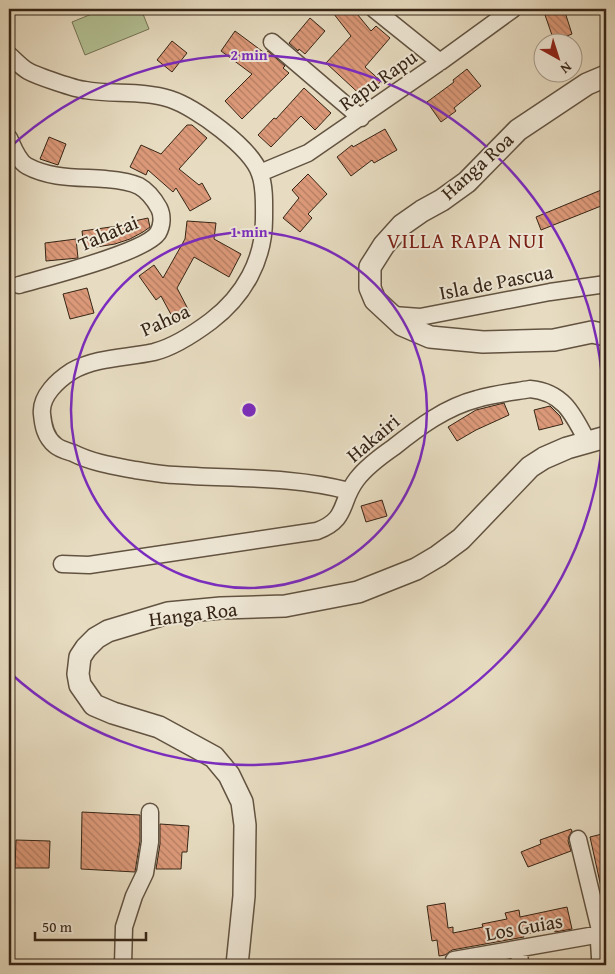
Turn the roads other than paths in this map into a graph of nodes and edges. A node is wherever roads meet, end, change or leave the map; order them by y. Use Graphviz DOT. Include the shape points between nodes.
graph roads {
  1 [pos="374,9"];
  2 [pos="513,9"];
  3 [pos="272,42"];
  4 [pos="9,55"];
  5 [pos="440,62"];
  6 [pos="606,76"];
  7 [pos="361,118"];
  8 [pos="9,138"];
  9 [pos="260,173"];
  10 [pos="606,284"];
  11 [pos="19,285"];
  12 [pos="393,315"];
  13 [pos="606,335"];
  14 [pos="597,440"];
  15 [pos="349,491"];
  16 [pos="62,564"];
  17 [pos="150,812"];
  18 [pos="578,839"];
  19 [pos="604,934"];
  20 [pos="520,957"];
  21 [pos="454,960"];
  22 [pos="123,965"];
  23 [pos="237,965"];
  24 [pos="603,965"];
  1 -- 5 [label="street"];
  2 -- 5 [label="street, Rapu Rapu"];
  3 -- 7 [label="street"];
  4 -- 9 [label="street, Pahoa" via="28,71 84,90 170,99 225,132 251,158"];
  5 -- 7 [label="street, Rapu Rapu"];
  6 -- 12 [label="street, Hanga Roa" via="587,84 518,130 466,182 409,220 384,245 370,267 370,288 375,300"];
  7 -- 9 [label="street, Rapu Rapu" via="308,153"];
  8 -- 11 [label="street, Tahatai" via="25,166 48,175 121,181 139,186 152,196 162,224 157,234 145,244 86,266"];
  9 -- 15 [label="street, Pahoa" via="264,205 262,246 252,275 235,299 212,321 181,341 157,351 103,360 73,370 52,386 41,407 43,428 55,445 85,459 112,466 173,475 300,481"];
  10 -- 12 [label="street, Isla de Pascua" via="420,317"];
  12 -- 13 [label="street, Hanga Roa" via="402,325 430,337 483,342 554,340 592,332"];
  14 -- 15 [label="street, Hakairi" via="553,395 530,389 508,392 475,399 422,425 377,460"];
  14 -- 23 [label="street, Hanga Roa" via="567,448 530,467 461,539 416,569 358,592 285,606 168,613 108,631 86,648 80,657 78,674 80,685 94,705 159,727 214,757 229,775 242,802 245,825 244,896"];
  15 -- 16 [label="street, Hakairi" via="337,519 317,531 90,565"];
  17 -- 22 [label="street" via="150,842 144,873 124,927"];
  18 -- 19 [label="street"];
  19 -- 20 [label="street, Los Guias"];
  19 -- 24 [label="street"];
  20 -- 21 [label="street, Los Guias"];
}
